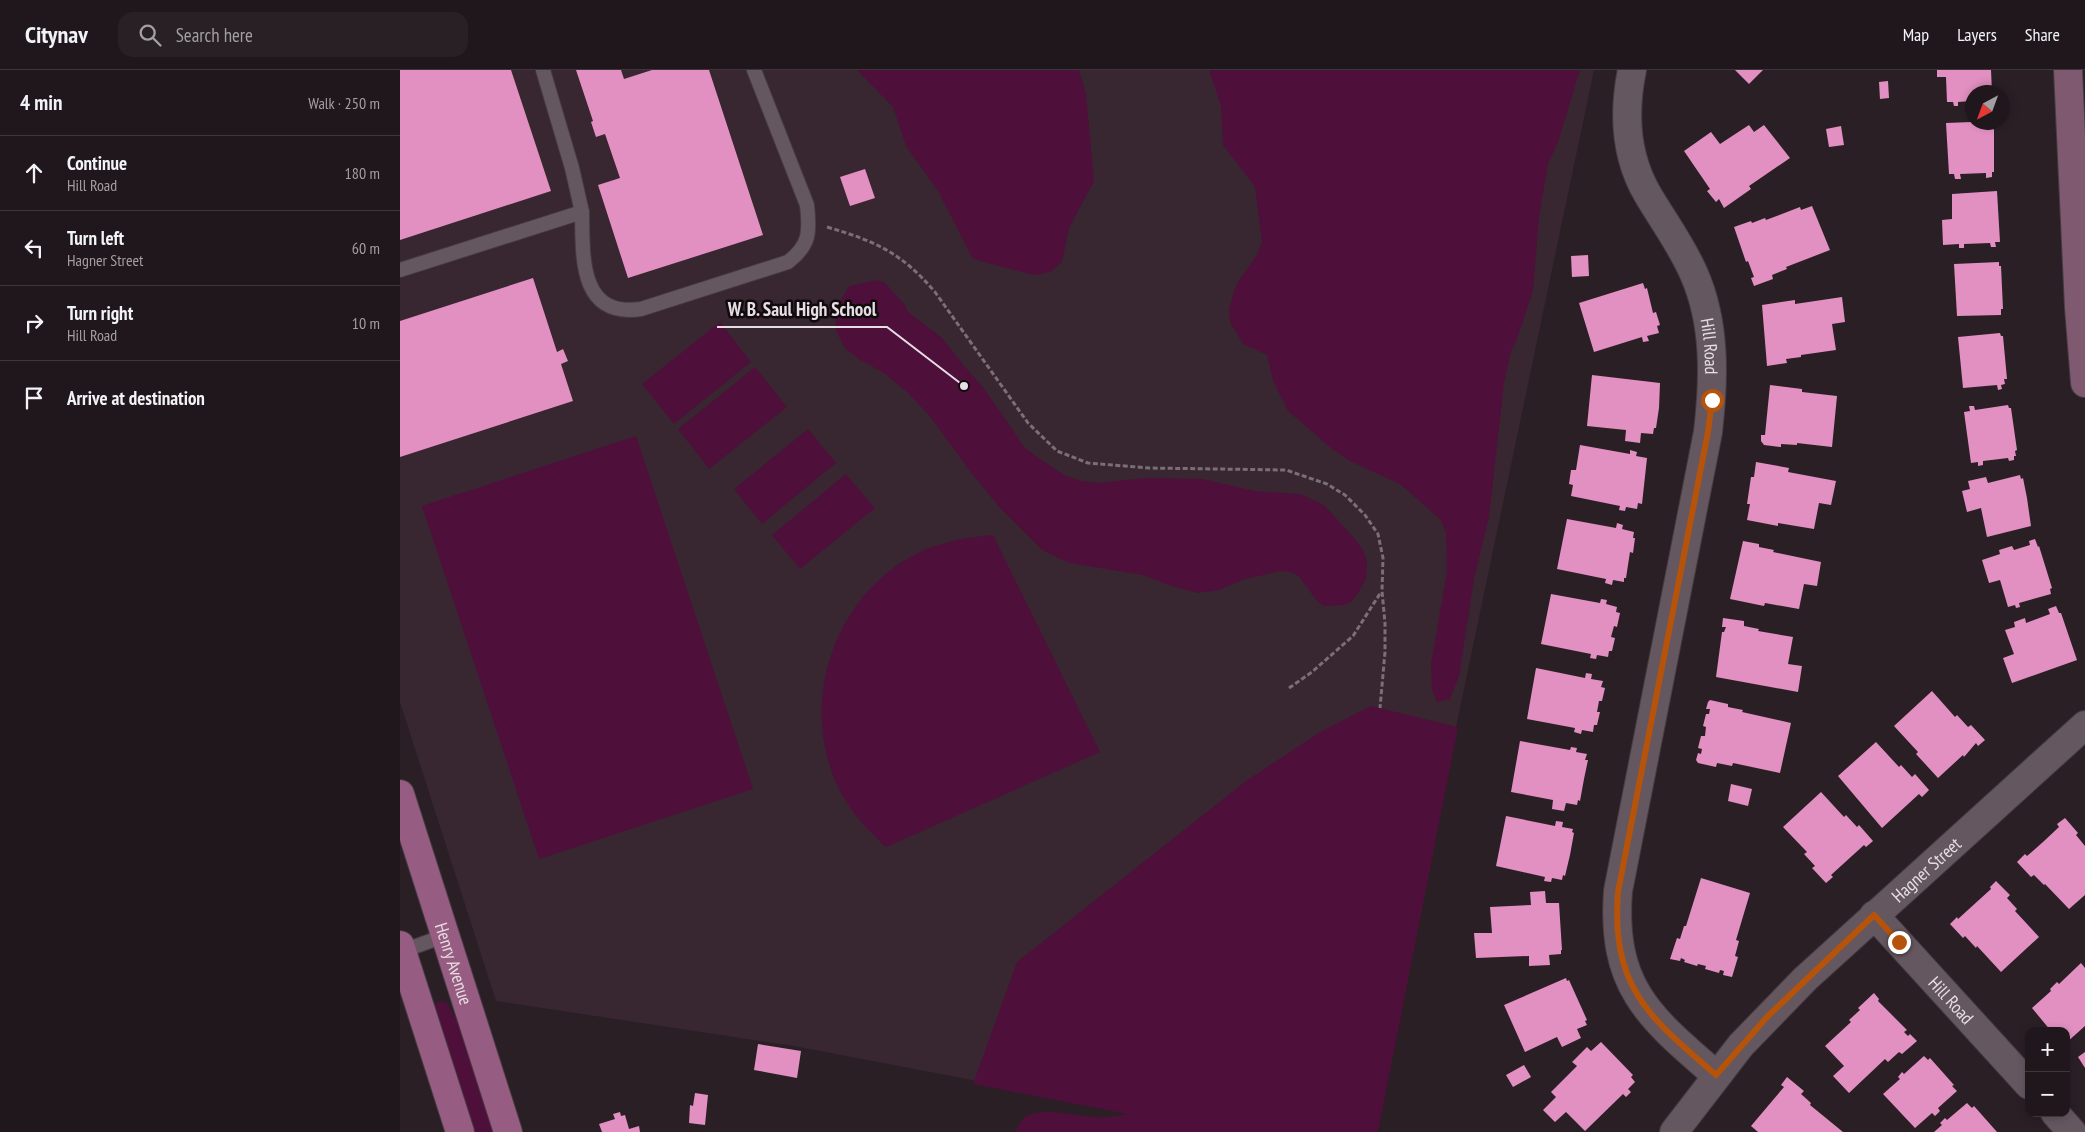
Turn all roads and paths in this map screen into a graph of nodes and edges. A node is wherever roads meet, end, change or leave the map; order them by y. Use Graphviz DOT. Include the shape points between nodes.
graph roads {
  1 [pos="543,70"];
  2 [pos="754,70"];
  3 [pos="1632,70"];
  4 [pos="2068,70"];
  5 [pos="582,212"];
  6 [pos="809,222"];
  7 [pos="400,270"];
  8 [pos="2085,383"];
  9 [pos="1382,591"];
  10 [pos="1288,688"];
  11 [pos="1380,708"];
  12 [pos="2085,725"];
  13 [pos="400,794"];
  14 [pos="1874,915"];
  15 [pos="444,936"];
  16 [pos="401,949"];
  17 [pos="1716,1075"];
  18 [pos="2025,1080"];
  19 [pos="2059,1117"];
  20 [pos="460,1132"];
  21 [pos="508,1132"];
  22 [pos="1674,1132"];
  23 [pos="2072,1132"];
  1 -- 5 [label="lane"];
  2 -- 6 [label="lane" via="807,205"];
  3 -- 17 [label="street, Hill Road" via="1626,106 1631,156 1648,195 1695,276 1705,309 1714,370 1708,432 1618,892 1617,940 1623,964 1646,1010"];
  4 -- 8 [label="street"];
  5 -- 6 [label="lane" via="583,262 591,288 612,308 626,311 788,262 807,242"];
  5 -- 7 [label="lane"];
  6 -- 9 [label="path" via="884,248 918,272 1028,423 1057,451 1088,464 1286,470 1327,484 1365,515 1378,534 1384,558"];
  9 -- 10 [label="path" via="1353,636"];
  9 -- 11 [label="path" via="1386,652"];
  12 -- 14 [label="street, Hagner Street"];
  13 -- 15 [label="main road, Henry Avenue"];
  14 -- 17 [label="street, Hagner Street" via="1767,1017"];
  14 -- 18 [label="street, Hill Road"];
  15 -- 16 [label="lane"];
  15 -- 21 [label="main road, Henry Avenue"];
  16 -- 20 [label="main road"];
  17 -- 22 [label="street, Hagner Street"];
  19 -- 23 [label="street"];
}
